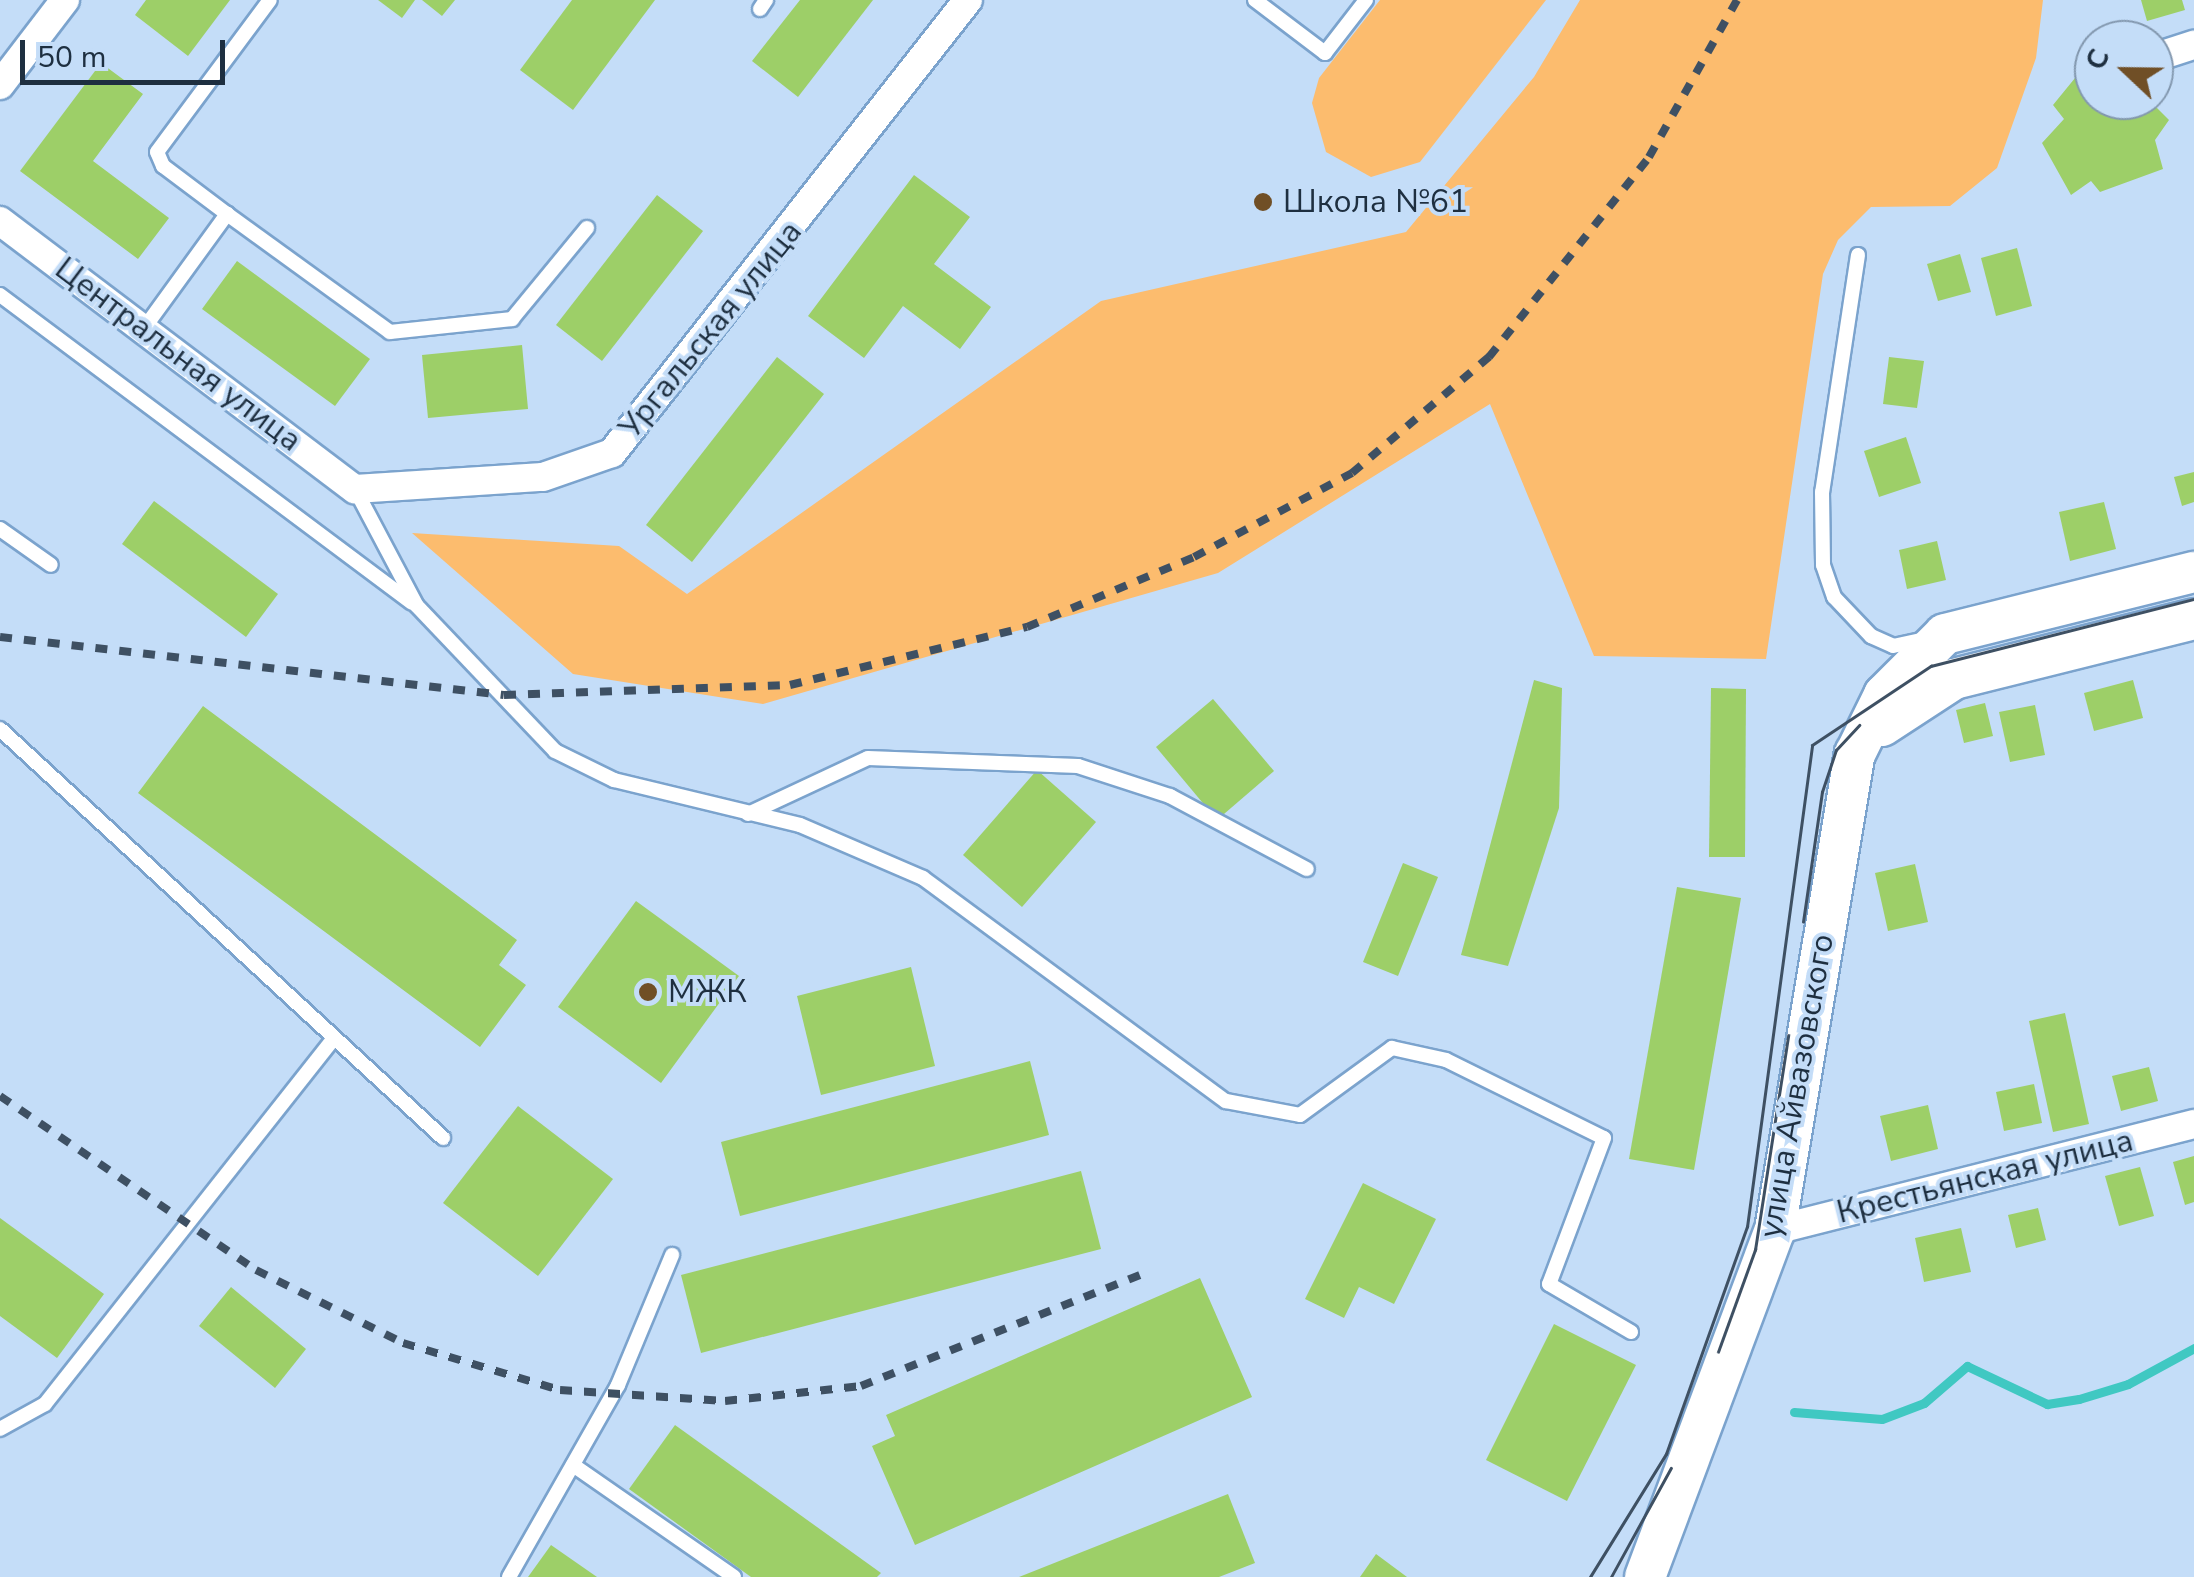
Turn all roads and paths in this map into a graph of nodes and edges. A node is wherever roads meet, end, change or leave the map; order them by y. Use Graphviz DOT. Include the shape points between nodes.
graph roads {
  1 [pos="65,0"];
  2 [pos="270,0"];
  3 [pos="968,0"];
  4 [pos="1255,0"];
  5 [pos="1366,0"];
  6 [pos="0,85"];
  7 [pos="227,214"];
  8 [pos="0,221"];
  9 [pos="587,228"];
  10 [pos="1858,255"];
  11 [pos="0,295"];
  12 [pos="145,327"];
  13 [pos="355,489"];
  14 [pos="0,529"];
  15 [pos="51,565"];
  16 [pos="2194,572"];
  17 [pos="416,606"];
  18 [pos="2194,619"];
  19 [pos="1946,634"];
  20 [pos="0,729"];
  21 [pos="1855,754"];
  22 [pos="748,815"];
  23 [pos="1308,869"];
  24 [pos="334,1038"];
  25 [pos="2194,1124"];
  26 [pos="443,1138"];
  27 [pos="1775,1230"];
  28 [pos="672,1254"];
  29 [pos="1631,1332"];
  30 [pos="0,1429"];
  31 [pos="573,1465"];
  32 [pos="509,1577"];
  33 [pos="734,1577"];
  34 [pos="1645,1577"];
  1 -- 6 [label="street"];
  2 -- 7 [label="lane" via="157,152 163,166"];
  3 -- 13 [label="street, Ургальская улица" via="612,453 543,477"];
  4 -- 5 [label="lane" via="1325,54"];
  7 -- 9 [label="lane" via="390,332 512,319"];
  7 -- 12 [label="lane"];
  8 -- 12 [label="street, Центральная улица"];
  10 -- 19 [label="lane" via="1822,492 1822,565 1834,597 1871,636 1893,646"];
  11 -- 17 [label="lane"];
  12 -- 13 [label="street, Центральная улица"];
  13 -- 17 [label="lane"];
  14 -- 15 [label="lane"];
  16 -- 19 [label="street"];
  17 -- 22 [label="lane" via="555,751 614,780"];
  18 -- 21 [label="street" via="1954,679 1899,708"];
  19 -- 21 [label="street, улица Айвазовского" via="1884,695"];
  20 -- 24 [label="lane"];
  21 -- 27 [label="street, улица Айвазовского"];
  22 -- 23 [label="lane" via="868,758 1078,766 1170,796"];
  22 -- 29 [label="lane" via="800,825 923,878 1226,1101 1300,1115 1392,1048 1446,1060 1604,1138 1550,1284"];
  24 -- 26 [label="lane"];
  24 -- 30 [label="lane" via="45,1404"];
  25 -- 27 [label="street, Крестьянская улица"];
  27 -- 34 [label="street, улица Айвазовского"];
  28 -- 31 [label="lane" via="618,1386"];
  31 -- 32 [label="lane"];
  31 -- 33 [label="lane"];
}
